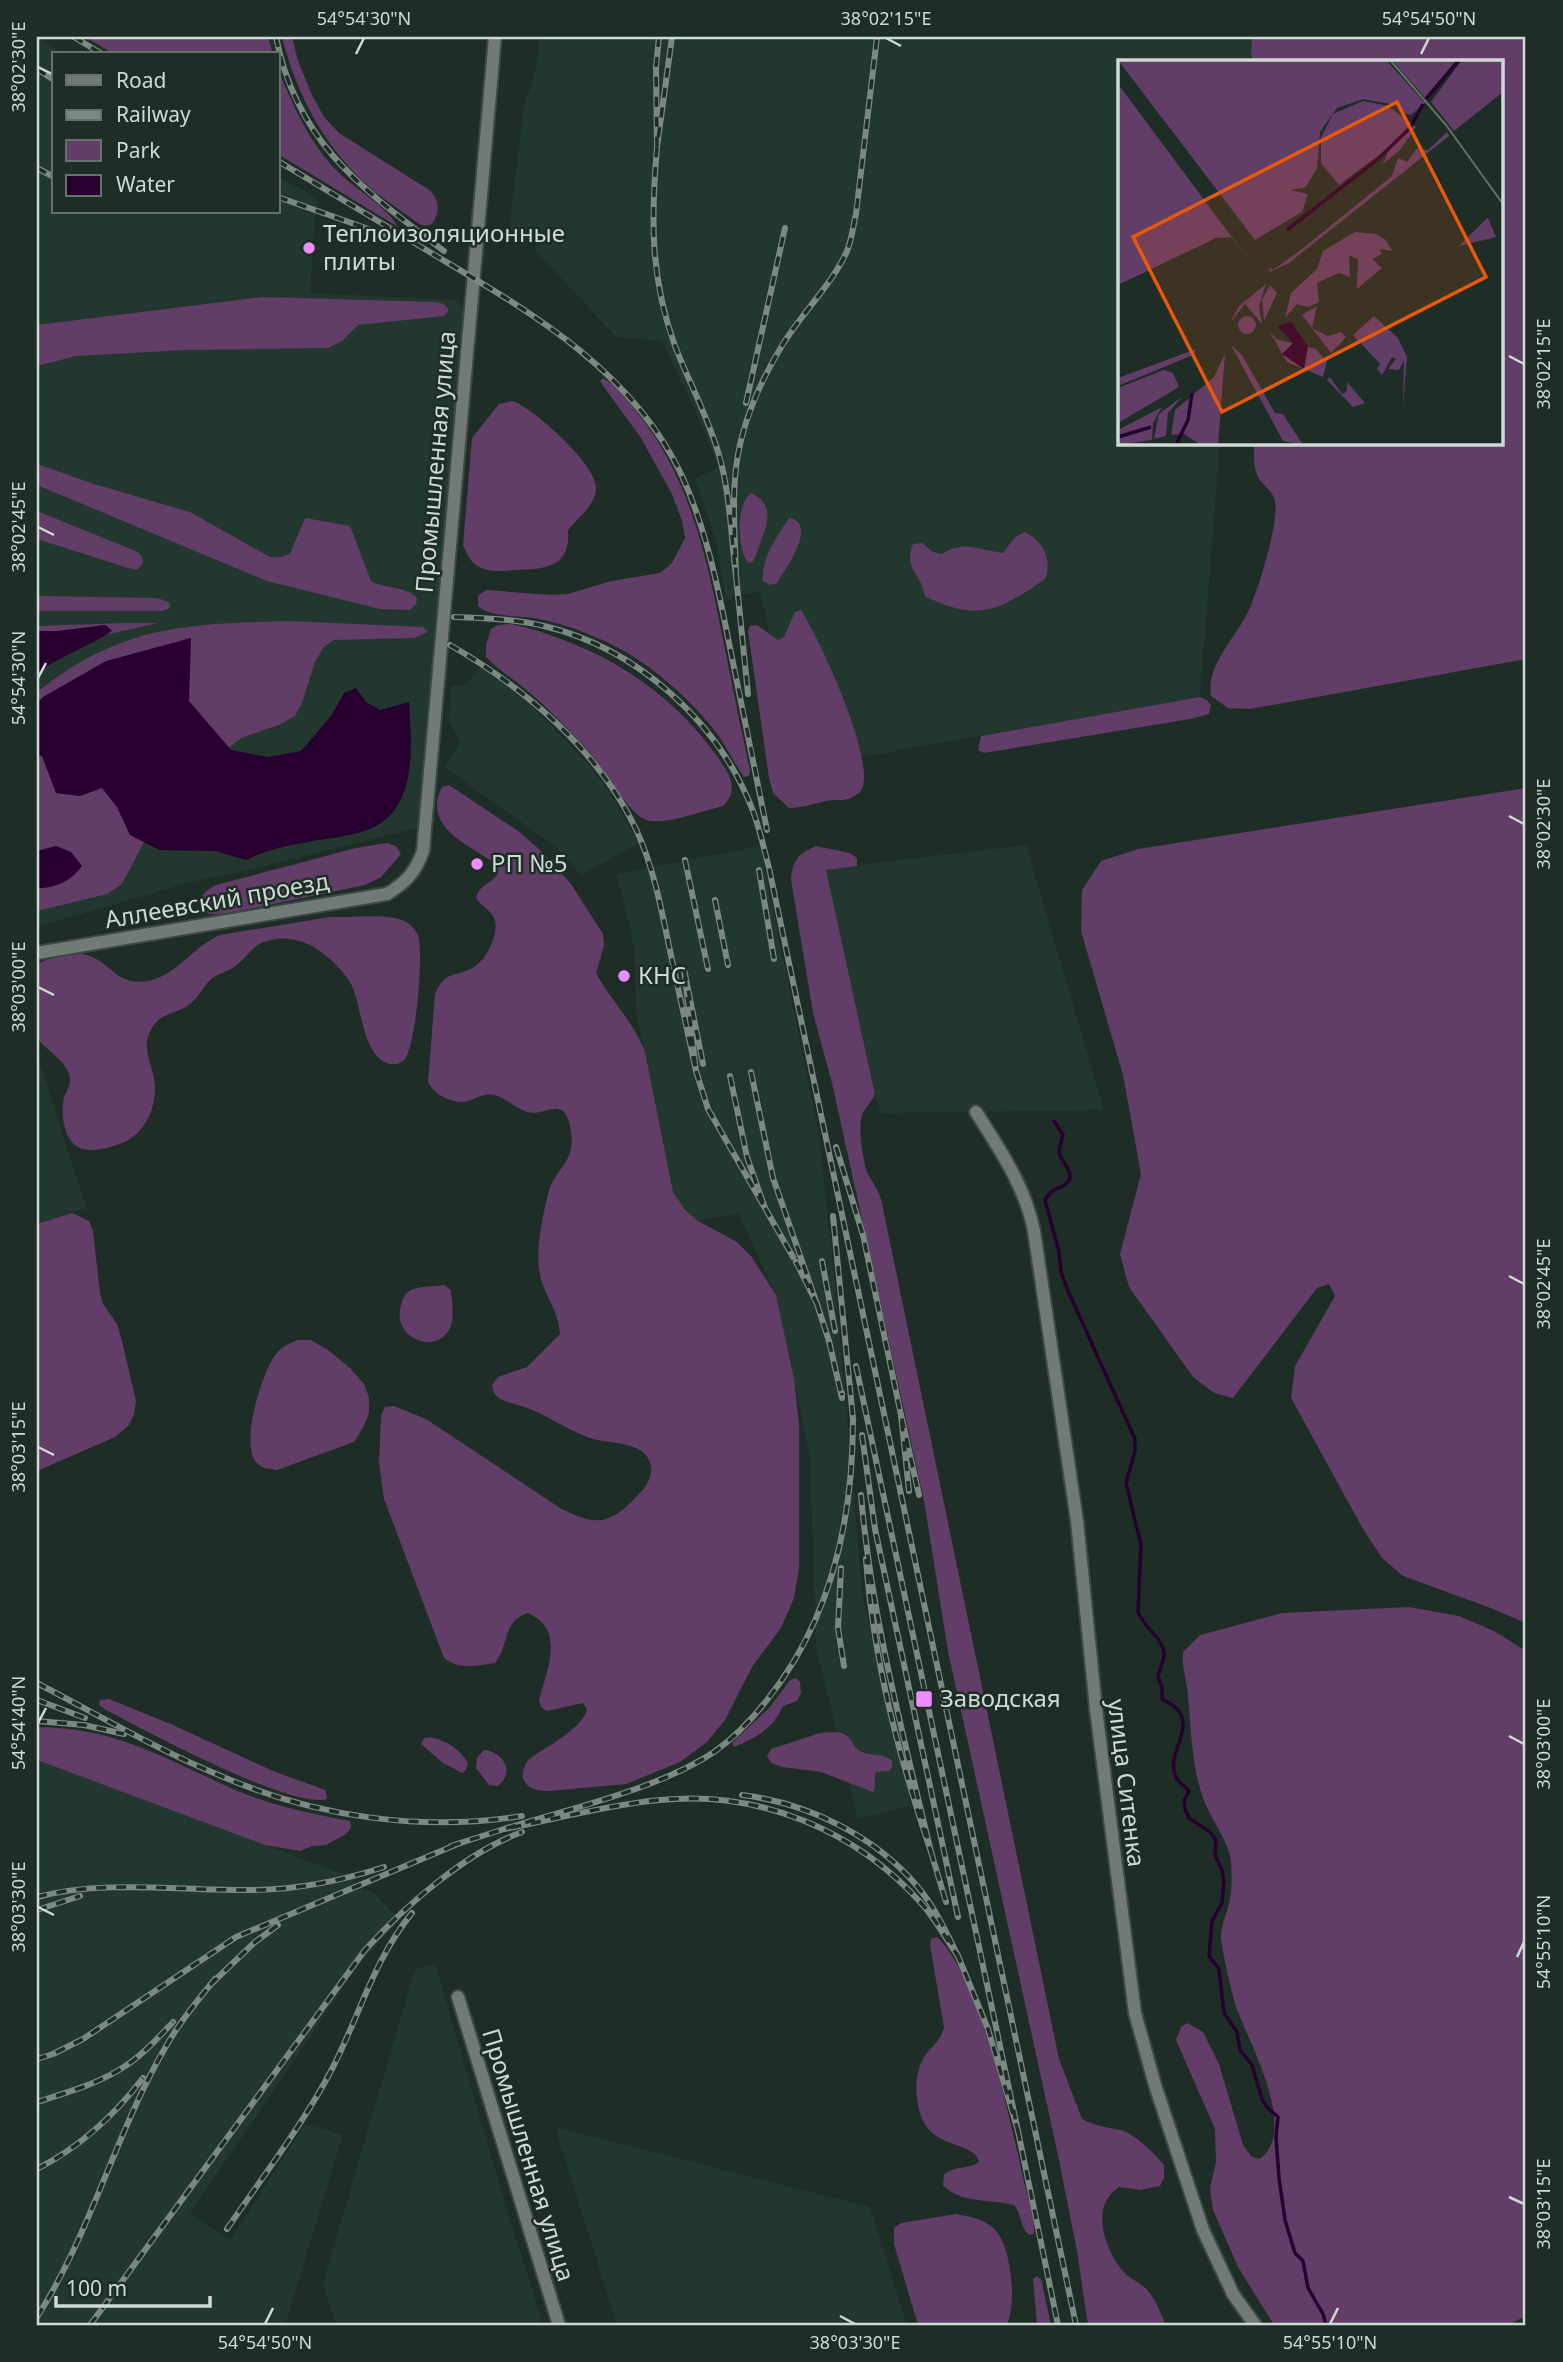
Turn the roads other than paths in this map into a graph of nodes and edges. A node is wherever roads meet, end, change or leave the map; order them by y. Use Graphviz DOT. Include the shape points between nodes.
graph roads {
  1 [pos="495,37"];
  2 [pos="403,884"];
  3 [pos="37,953"];
  4 [pos="976,1112"];
  5 [pos="458,1997"];
  6 [pos="559,2325"];
  7 [pos="1255,2325"];
  1 -- 2 [label="street, Промышленная улица" via="423,850 416,869"];
  2 -- 3 [label="street, Аллеевский проезд" via="387,894"];
  4 -- 7 [label="street, улица Ситенка" via="1018,1181 1034,1231 1077,1521 1135,2013 1203,2230 1222,2274"];
  5 -- 6 [label="street, Промышленная улица"];
}
